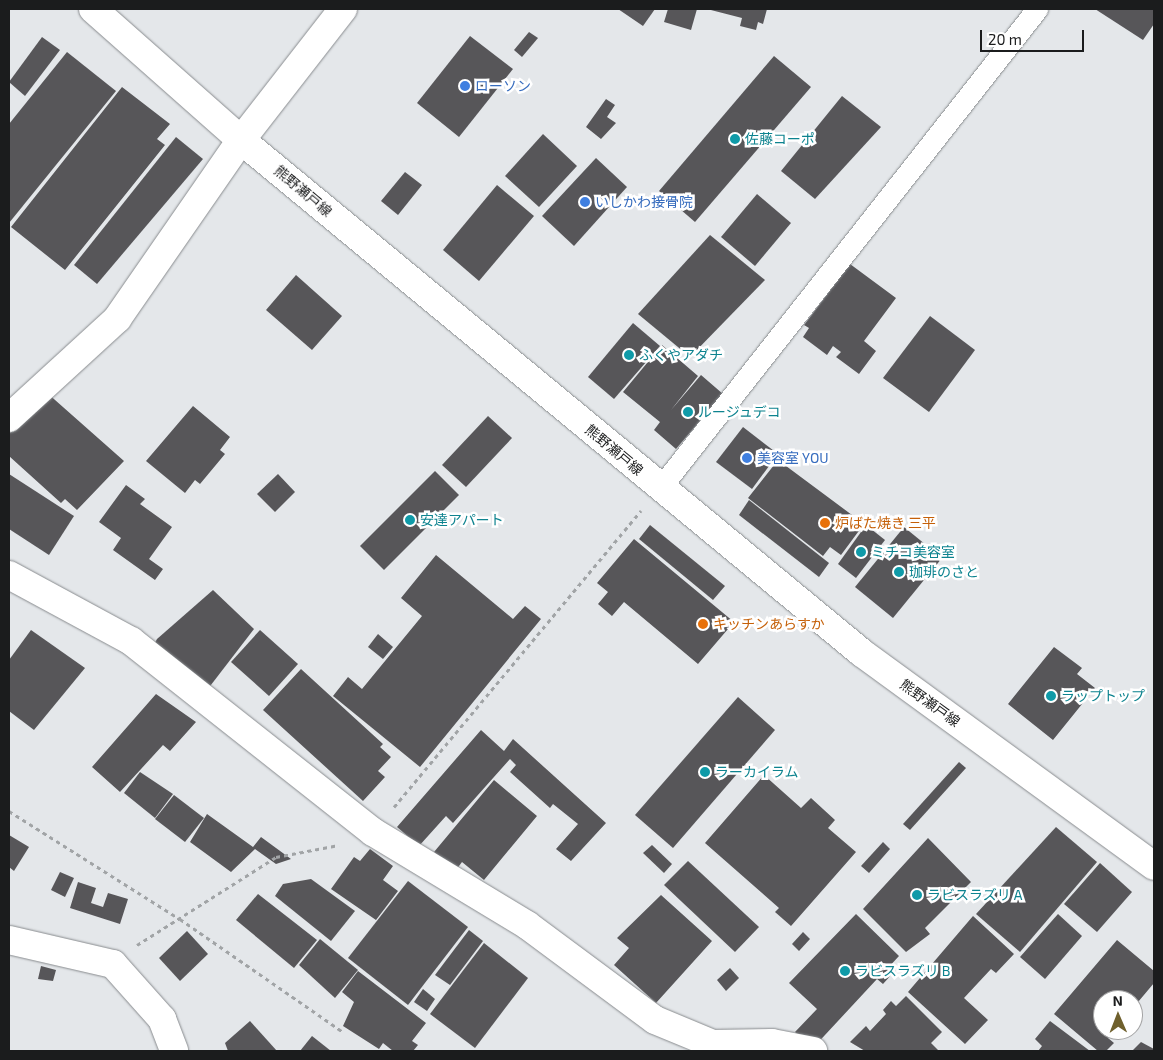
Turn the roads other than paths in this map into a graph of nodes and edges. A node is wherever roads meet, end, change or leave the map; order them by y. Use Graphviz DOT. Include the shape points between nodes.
graph roads {
  1 [pos="93,9"];
  2 [pos="343,9"];
  3 [pos="1037,9"];
  4 [pos="241,140"];
  5 [pos="9,418"];
  6 [pos="660,488"];
  7 [pos="9,575"];
  8 [pos="1154,866"];
  9 [pos="9,940"];
  10 [pos="174,1051"];
  11 [pos="813,1051"];
  1 -- 4 [label="street, 熊野瀬戸線"];
  2 -- 4 [label="street"];
  3 -- 6 [label="lane"];
  4 -- 5 [label="street" via="117,319"];
  4 -- 6 [label="street, 熊野瀬戸線"];
  6 -- 8 [label="street, 熊野瀬戸線" via="862,653"];
  7 -- 11 [label="street" via="131,641 373,832 527,925 655,1020 713,1044 772,1043"];
  9 -- 10 [label="street" via="113,964 162,1019"];
}
